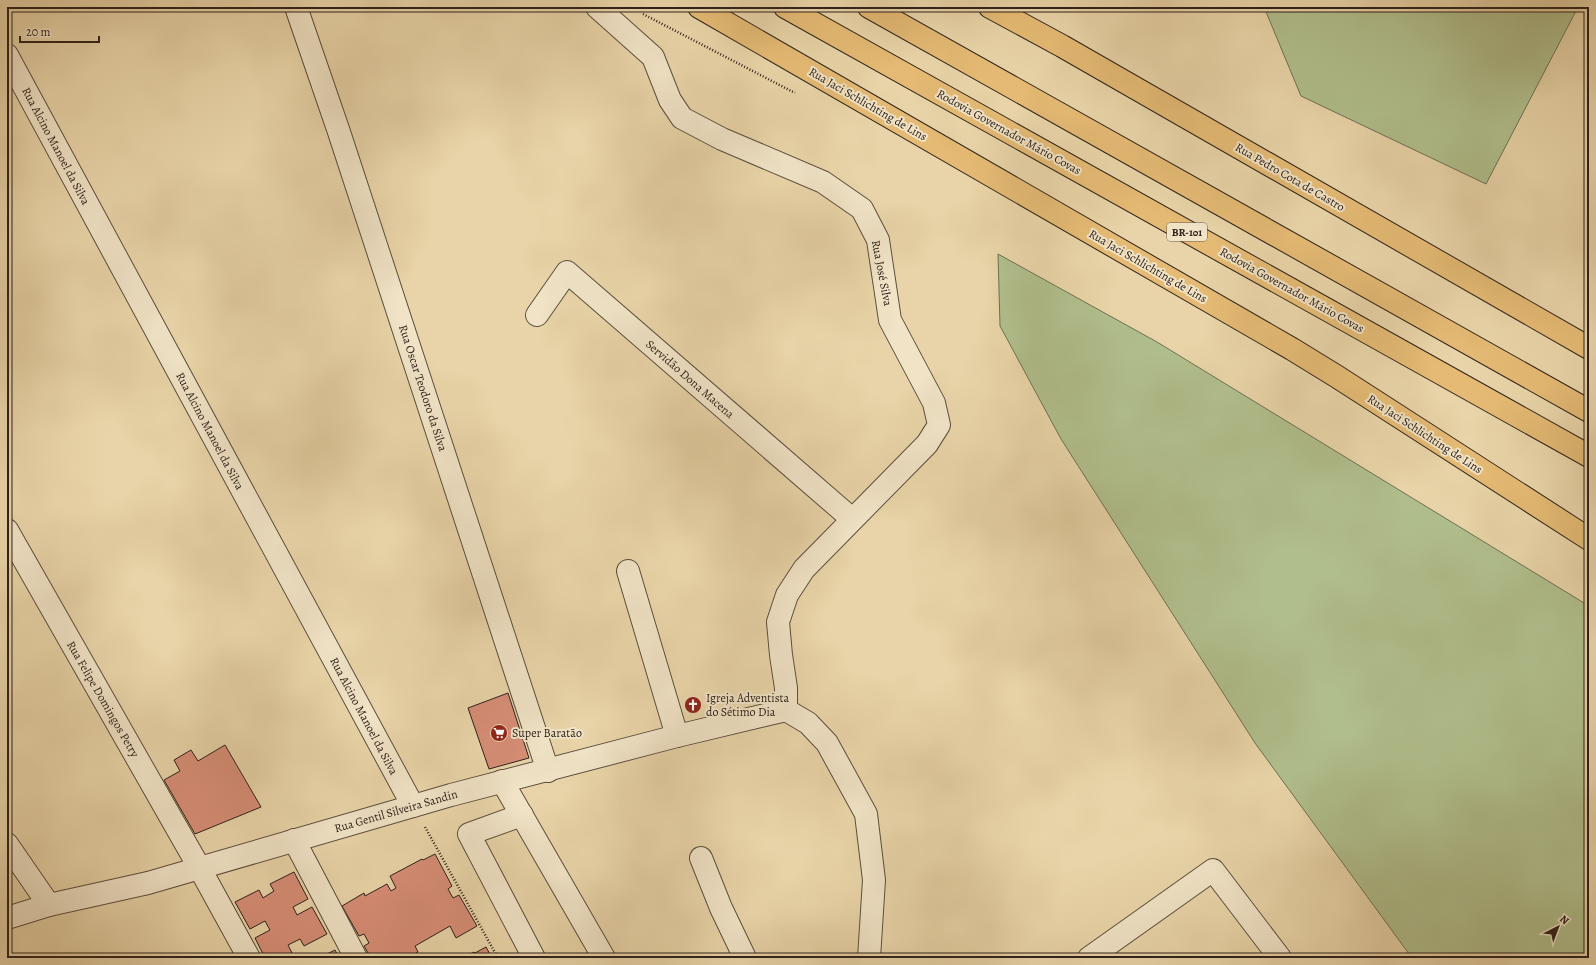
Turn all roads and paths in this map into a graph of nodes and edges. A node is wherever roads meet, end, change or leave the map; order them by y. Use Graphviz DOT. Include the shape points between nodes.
graph roads {
  1 [pos="296,7"];
  2 [pos="597,7"];
  3 [pos="699,7"];
  4 [pos="785,7"];
  5 [pos="869,7"];
  6 [pos="990,7"];
  7 [pos="638,11"];
  8 [pos="7,55"];
  9 [pos="795,93"];
  10 [pos="536,315"];
  11 [pos="1589,348"];
  12 [pos="1589,411"];
  13 [pos="1589,456"];
  14 [pos="852,519"];
  15 [pos="7,530"];
  16 [pos="1589,539"];
  17 [pos="628,571"];
  18 [pos="786,710"];
  19 [pos="677,736"];
  20 [pos="548,771"];
  21 [pos="502,781"];
  22 [pos="413,806"];
  23 [pos="522,815"];
  24 [pos="294,840"];
  25 [pos="7,844"];
  26 [pos="701,858"];
  27 [pos="199,867"];
  28 [pos="48,905"];
  29 [pos="7,918"];
  30 [pos="249,958"];
  31 [pos="356,958"];
  32 [pos="498,958"];
  33 [pos="534,958"];
  34 [pos="604,958"];
  35 [pos="745,958"];
  36 [pos="868,958"];
  37 [pos="1090,958"];
  38 [pos="1280,958"];
  1 -- 20 [label="street, Rua Oscar Teodoro da Silva"];
  2 -- 14 [label="street, Rua José Silva" via="653,57 670,100 682,118 722,139 823,182 862,209 878,240 890,320 934,403 939,425 927,444"];
  3 -- 16 [label="main road, Rua Jaci Schlichting de Lins" via="1292,349"];
  4 -- 13 [label="main road, Rodovia Governador Mário Covas / BR-101"];
  5 -- 12 [label="main road"];
  6 -- 11 [label="main road, Rua Pedro Cota de Castro"];
  7 -- 9 [label="path"];
  8 -- 22 [label="street, Rua Alcino Manoel da Silva"];
  10 -- 14 [label="street, Servidão Dona Macena" via="567,272"];
  14 -- 18 [label="street, Rua José Silva" via="804,569 787,595 778,622"];
  15 -- 27 [label="street, Rua Felipe Domingos Petry"];
  17 -- 19 [label="street"];
  18 -- 19 [label="street, Rua Gentil Silveira Sandin"];
  18 -- 36 [label="street" via="808,723 826,743 866,814 874,880"];
  19 -- 20 [label="street, Rua Gentil Silveira Sandin"];
  20 -- 21 [label="street, Rua Gentil Silveira Sandin"];
  21 -- 22 [label="street, Rua Gentil Silveira Sandin"];
  21 -- 23 [label="street"];
  22 -- 24 [label="street, Rua Gentil Silveira Sandin"];
  22 -- 32 [label="path"];
  23 -- 33 [label="street" via="469,834"];
  23 -- 34 [label="street"];
  24 -- 27 [label="street, Rua Gentil Silveira Sandin"];
  24 -- 31 [label="street"];
  25 -- 28 [label="street"];
  26 -- 35 [label="street"];
  27 -- 28 [label="street, Rua Gentil Silveira Sandin" via="148,883"];
  27 -- 30 [label="street, Rua Felipe Domingos Petry"];
  28 -- 29 [label="street, Rua Gentil Silveira Sandin"];
  37 -- 38 [label="street" via="1213,870"];
}
